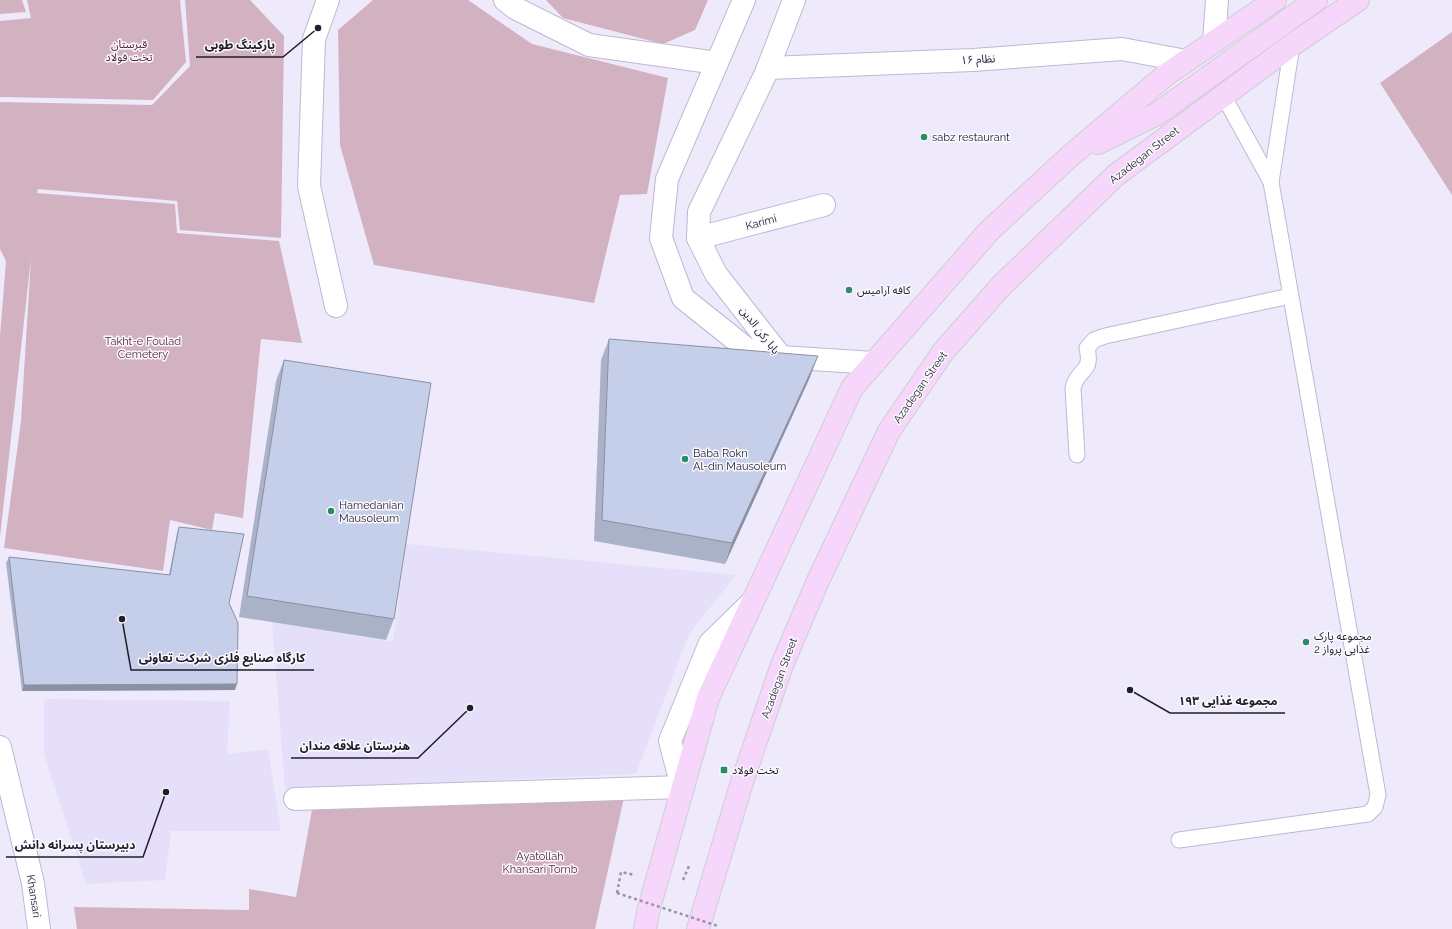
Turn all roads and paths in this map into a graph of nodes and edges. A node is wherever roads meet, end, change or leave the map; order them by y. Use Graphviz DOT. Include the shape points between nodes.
graph roads {
  1 [pos="328,0"];
  2 [pos="505,0"];
  3 [pos="744,0"];
  4 [pos="794,0"];
  5 [pos="1217,0"];
  6 [pos="1275,0"];
  7 [pos="1316,0"];
  8 [pos="1358,0"];
  9 [pos="1214,42"];
  10 [pos="1292,45"];
  11 [pos="1186,61"];
  12 [pos="717,63"];
  13 [pos="768,68"];
  14 [pos="1223,95"];
  15 [pos="1069,157"];
  16 [pos="1271,182"];
  17 [pos="824,205"];
  18 [pos="698,238"];
  19 [pos="1290,296"];
  20 [pos="336,306"];
  21 [pos="781,357"];
  22 [pos="874,363"];
  23 [pos="1077,455"];
  24 [pos="0,747"];
  25 [pos="682,787"];
  26 [pos="294,799"];
  27 [pos="1179,840"];
  28 [pos="621,872"];
  29 [pos="708,927"];
  30 [pos="39,929"];
  31 [pos="645,929"];
  1 -- 20 [label="street" via="314,39 309,186"];
  2 -- 12 [label="street" via="515,8 590,45"];
  3 -- 12 [label="street, بابا رکن الدین"];
  4 -- 13 [label="street, بابا رکن الدین"];
  5 -- 9 [label="street"];
  6 -- 9 [label="main road"];
  7 -- 15 [label="main road" via="1157,114"];
  8 -- 10 [label="main road, Azadegan Street"];
  9 -- 11 [label="main road"];
  10 -- 14 [label="main road, Azadegan Street"];
  10 -- 16 [label="lane"];
  11 -- 13 [label="street, نظام ۱۶" via="1122,49 973,60"];
  11 -- 15 [label="main road" via="1167,74"];
  12 -- 21 [label="street, بابا رکن الدین" via="667,179 661,238 683,298 747,349"];
  13 -- 18 [label="street, بابا رکن الدین" via="699,212"];
  14 -- 16 [label="lane"];
  14 -- 29 [label="main road, Azadegan Street" via="1116,175 1001,286 943,352 889,431 817,583 782,665 742,782"];
  15 -- 22 [label="main road" via="989,230"];
  16 -- 19 [label="lane"];
  17 -- 18 [label="street, Karimi"];
  18 -- 21 [label="street, بابا رکن الدین" via="716,274"];
  19 -- 23 [label="lane" via="1094,340 1087,348 1088,366 1075,379 1073,388"];
  19 -- 27 [label="lane" via="1378,796 1368,814"];
  21 -- 22 [label="street"];
  22 -- 25 [label="main road" via="852,388 708,698"];
  24 -- 30 [label="street, Khansari" via="33,883"];
  25 -- 26 [label="street"];
  25 -- 31 [label="main road"];
  28 -- 29 [label="path, bridge" via="617,893"];
}
